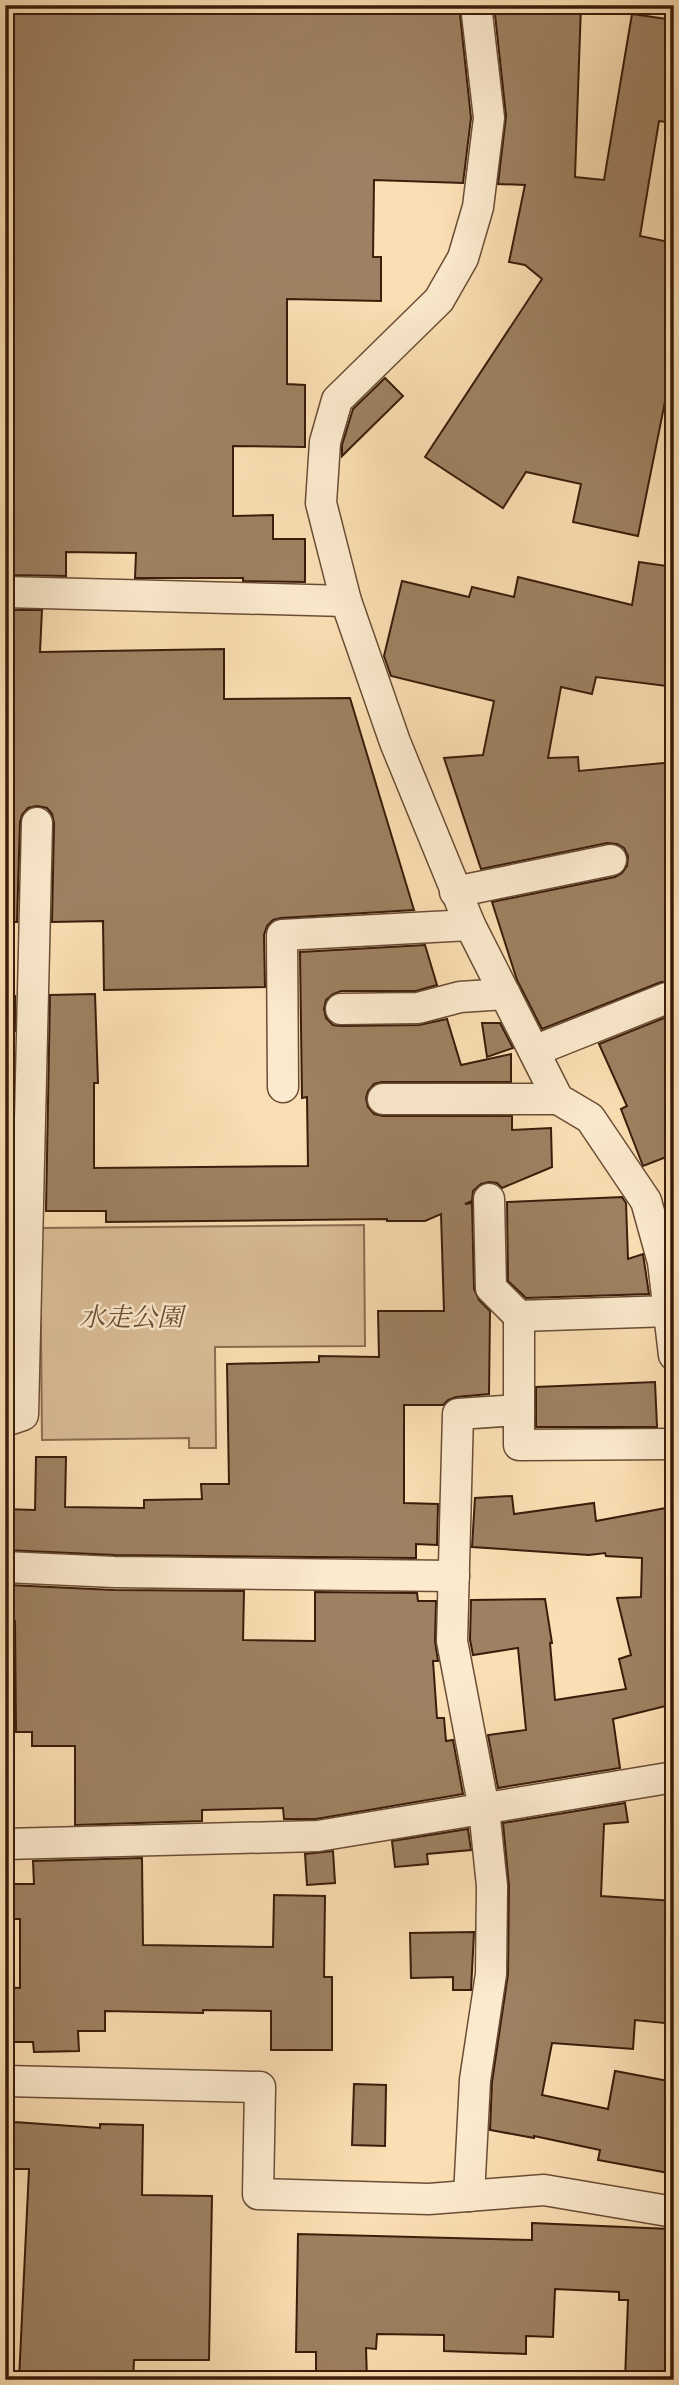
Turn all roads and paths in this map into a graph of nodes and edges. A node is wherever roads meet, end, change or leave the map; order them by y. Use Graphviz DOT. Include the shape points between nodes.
graph roads {
  1 [pos="476,5"];
  2 [pos="5,592"];
  3 [pos="346,601"];
  4 [pos="37,823"];
  5 [pos="611,860"];
  6 [pos="454,892"];
  7 [pos="470,925"];
  8 [pos="505,994"];
  9 [pos="667,998"];
  10 [pos="341,1009"];
  11 [pos="534,1051"];
  12 [pos="283,1087"];
  13 [pos="558,1098"];
  14 [pos="383,1099"];
  15 [pos="489,1199"];
  16 [pos="670,1311"];
  17 [pos="519,1315"];
  18 [pos="674,1354"];
  19 [pos="519,1410"];
  20 [pos="5,1421"];
  21 [pos="674,1444"];
  22 [pos="5,1567"];
  23 [pos="454,1576"];
  24 [pos="674,1777"];
  25 [pos="484,1809"];
  26 [pos="5,1844"];
  27 [pos="5,2081"];
  28 [pos="469,2196"];
  29 [pos="674,2212"];
  1 -- 3 [label="street" via="489,118 478,207 463,258 439,300 337,400 325,442 321,503"];
  2 -- 3 [label="street"];
  3 -- 6 [label="street"];
  4 -- 20 [label="street" via="23,1415"];
  5 -- 6 [label="street"];
  6 -- 7 [label="street"];
  7 -- 8 [label="street"];
  7 -- 12 [label="street" via="282,935"];
  8 -- 10 [label="street" via="460,997 418,1008"];
  8 -- 11 [label="street"];
  9 -- 11 [label="street"];
  11 -- 13 [label="street"];
  13 -- 14 [label="street"];
  13 -- 16 [label="street" via="590,1118 646,1201 663,1262"];
  15 -- 17 [label="street" via="491,1288"];
  16 -- 17 [label="street"];
  16 -- 18 [label="street"];
  17 -- 19 [label="street"];
  19 -- 21 [label="street" via="519,1444"];
  19 -- 23 [label="street" via="458,1414"];
  22 -- 23 [label="street"];
  23 -- 25 [label="street" via="452,1641"];
  24 -- 25 [label="street"];
  25 -- 26 [label="street" via="318,1836"];
  25 -- 28 [label="street" via="492,1885 491,1973 475,2080"];
  27 -- 28 [label="street" via="260,2087 258,2194"];
  28 -- 29 [label="street" via="544,2190"];
}
